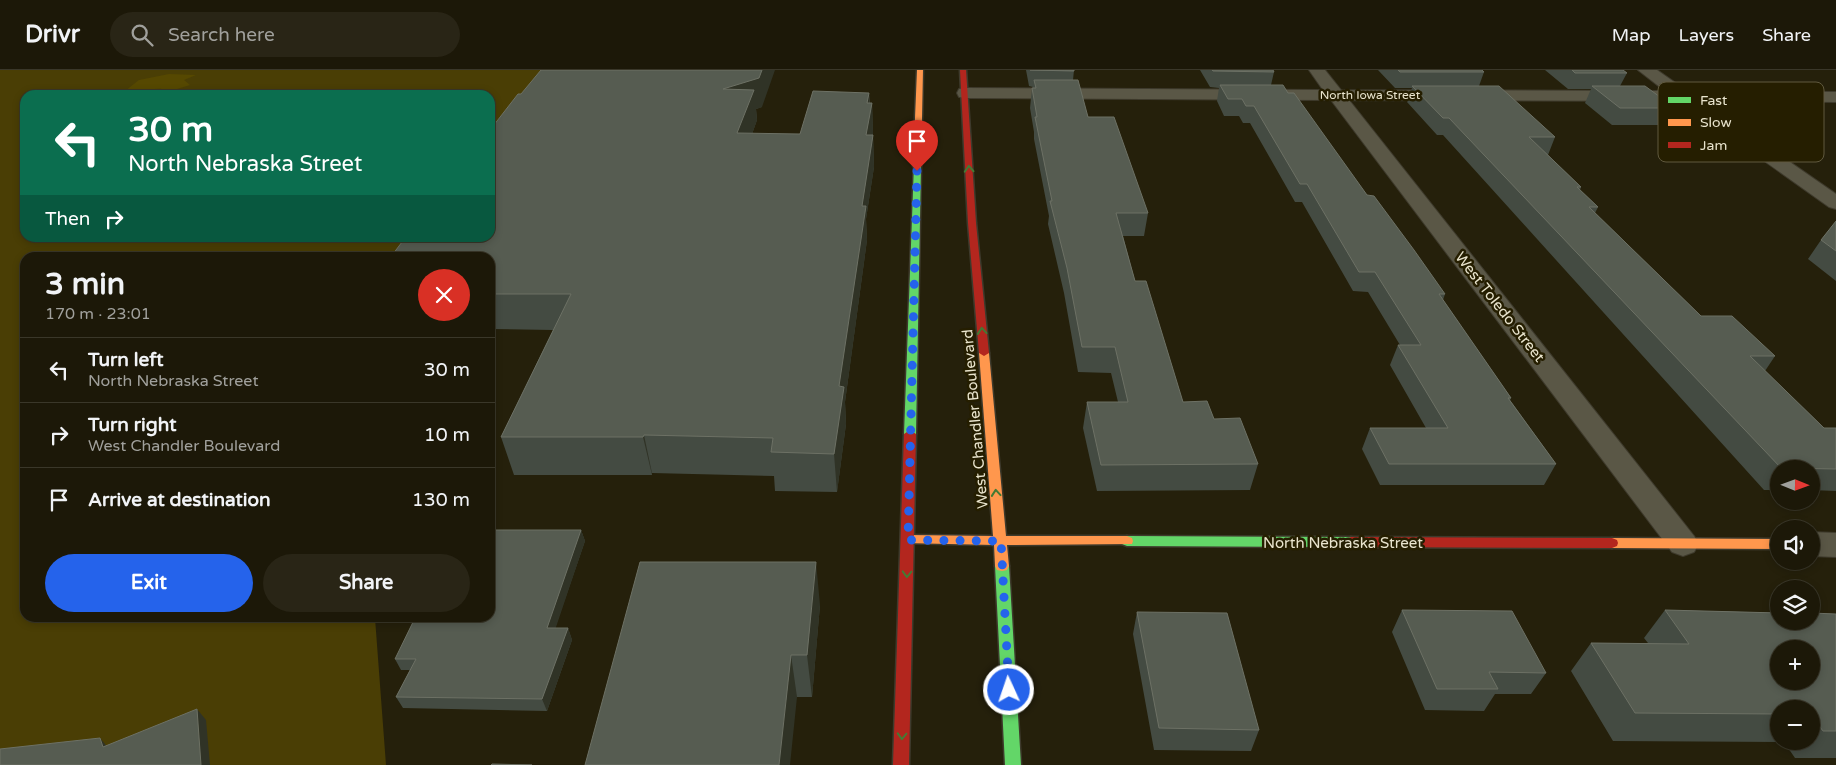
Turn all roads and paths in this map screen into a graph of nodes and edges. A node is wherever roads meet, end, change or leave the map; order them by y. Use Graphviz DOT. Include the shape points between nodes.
graph roads {
  1 [pos="920,70"];
  2 [pos="963,70"];
  3 [pos="1317,70"];
  4 [pos="1646,70"];
  5 [pos="1663,82"];
  6 [pos="965,93"];
  7 [pos="1336,94"];
  8 [pos="1658,97"];
  9 [pos="1777,162"];
  10 [pos="1836,203"];
  11 [pos="908,540"];
  12 [pos="1001,541"];
  13 [pos="1683,544"];
  14 [pos="1770,544"];
  15 [pos="1820,544"];
  16 [pos="1836,545"];
  17 [pos="902,765"];
  18 [pos="1013,765"];
  1 -- 11 [label="main road"];
  2 -- 6 [label="main road, West Chandler Boulevard"];
  3 -- 7 [label="street, West Toledo Street"];
  4 -- 5 [label="street"];
  6 -- 7 [label="street, North Iowa Street"];
  12 -- 6 [label="main road, West Chandler Boulevard, one-way" via="972,215"];
  7 -- 8 [label="street, North Iowa Street"];
  7 -- 13 [label="street, West Toledo Street"];
  9 -- 10 [label="street"];
  11 -- 12 [label="main road, North Nebraska Street"];
  11 -- 17 [label="main road, one-way"];
  12 -- 13 [label="main road, North Nebraska Street"];
  12 -- 18 [label="main road, West Chandler Boulevard"];
  13 -- 14 [label="main road, North Nebraska Street"];
  15 -- 16 [label="street"];
}
